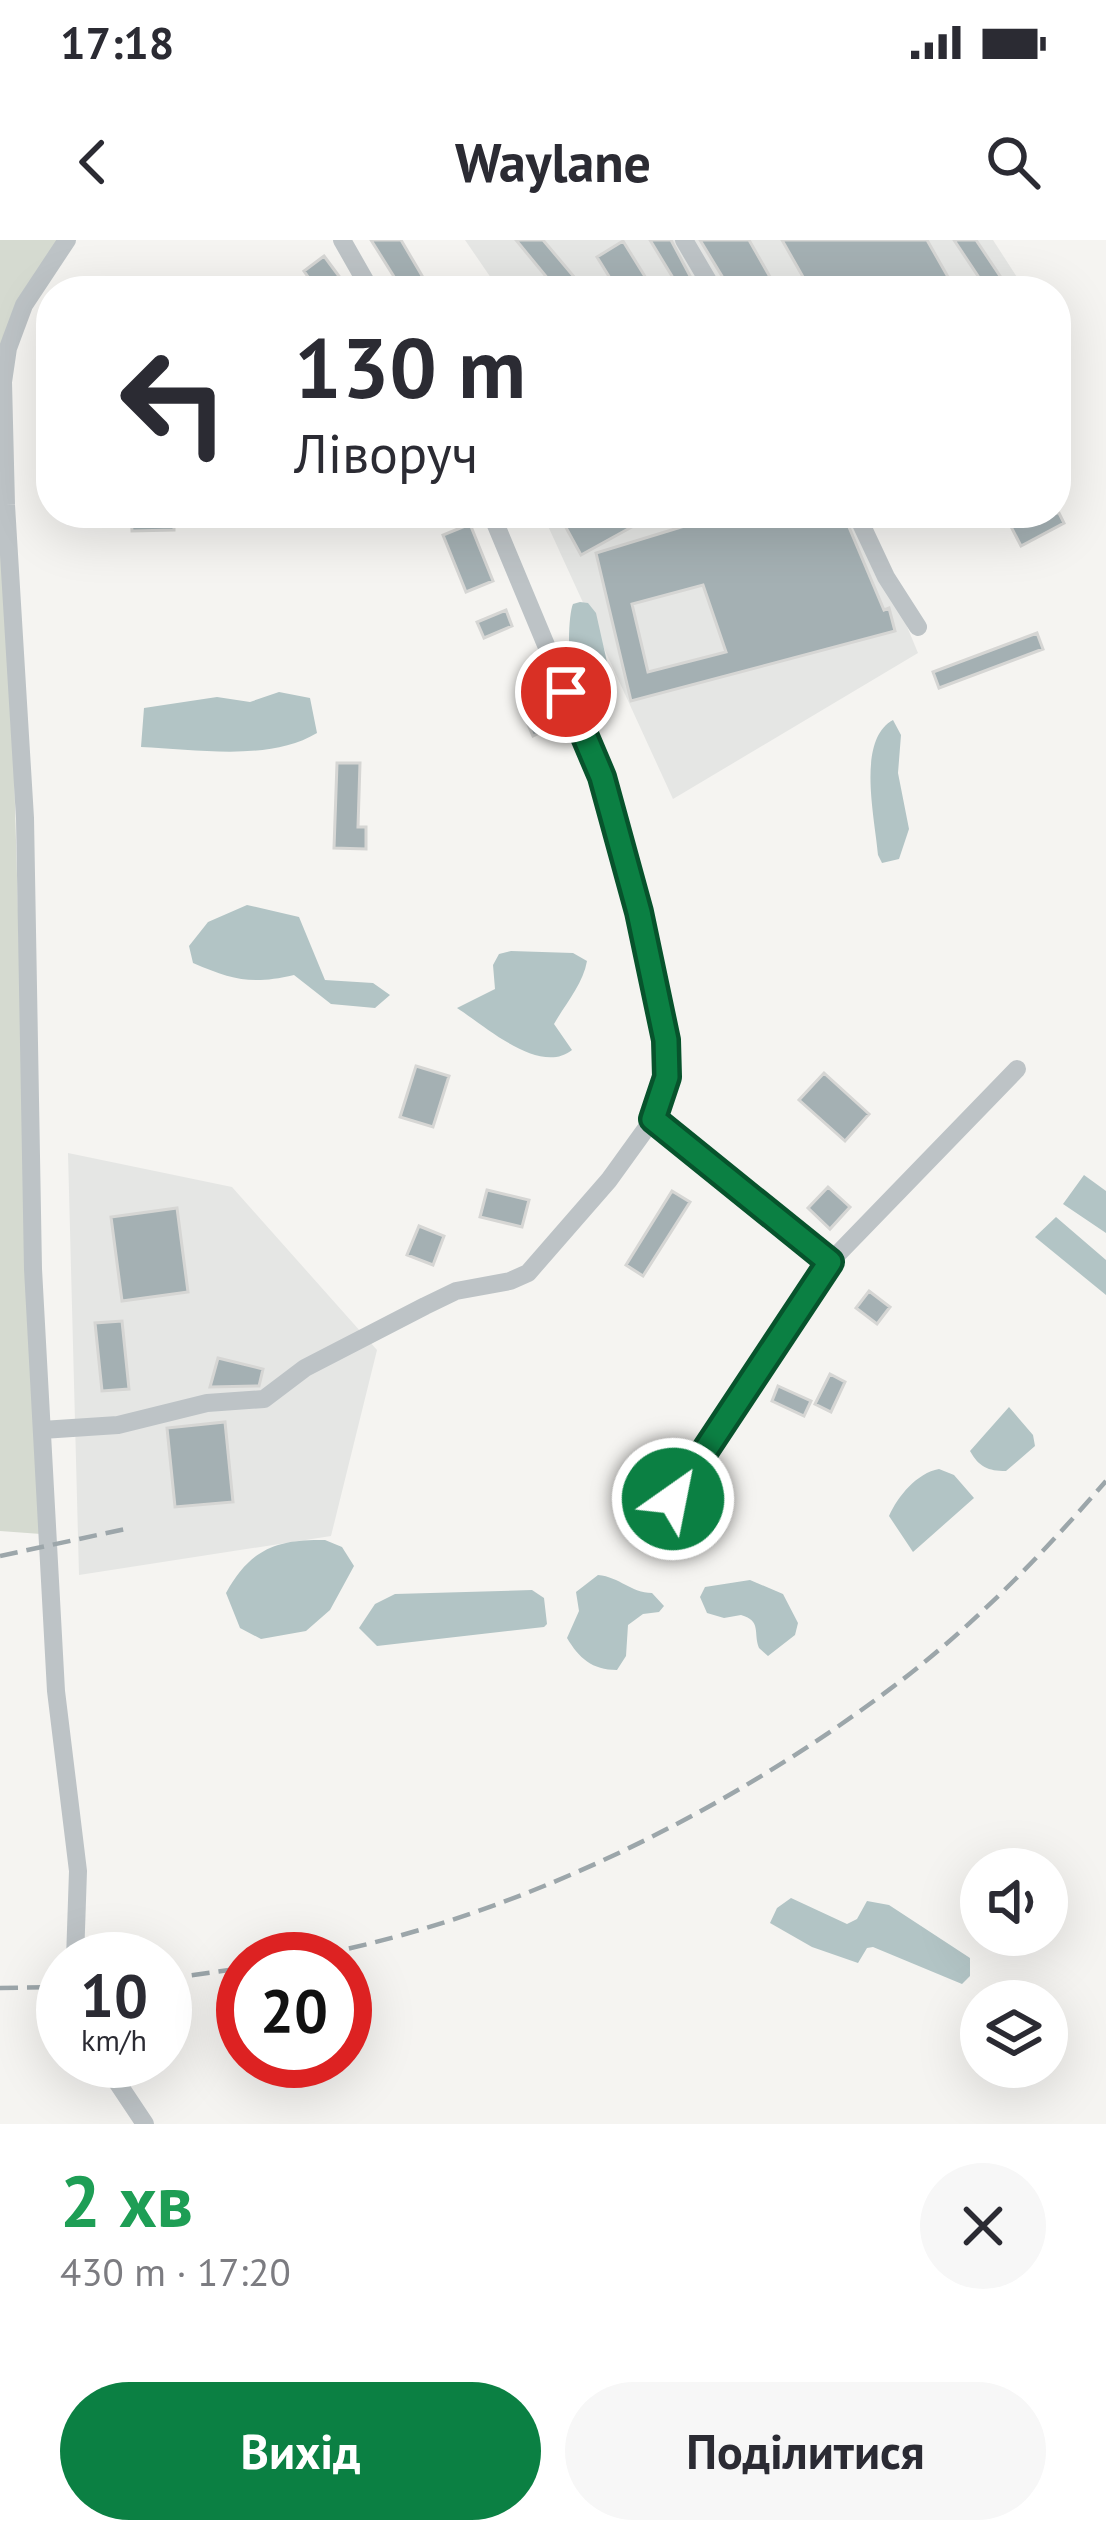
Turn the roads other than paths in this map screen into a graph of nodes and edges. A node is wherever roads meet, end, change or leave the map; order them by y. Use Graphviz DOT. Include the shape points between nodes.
graph roads {
  1 [pos="67,240"];
  2 [pos="342,240"];
  3 [pos="684,240"];
  4 [pos="43,276"];
  5 [pos="362,276"];
  6 [pos="705,276"];
  7 [pos="36,287"];
  8 [pos="497,528"];
  9 [pos="863,528"];
  10 [pos="918,627"];
  11 [pos="1017,1070"];
  12 [pos="653,1119"];
  13 [pos="830,1262"];
  14 [pos="42,1430"];
  15 [pos="673,1499"];
  16 [pos="76,1932"];
  17 [pos="121,2088"];
  18 [pos="145,2124"];
  1 -- 4 [label="street"];
  2 -- 5 [label="street"];
  3 -- 6 [label="street"];
  7 -- 14 [label="street" via="8,348 3,382"];
  8 -- 12 [label="street" via="602,777 639,912 666,1040 667,1077"];
  9 -- 10 [label="street"];
  11 -- 13 [label="street"];
  12 -- 13 [label="street"];
  12 -- 14 [label="street" via="528,1273 440,1298 305,1368 264,1399"];
  13 -- 15 [label="street"];
  14 -- 16 [label="street" via="56,1691 78,1871"];
  17 -- 18 [label="street"];
}
